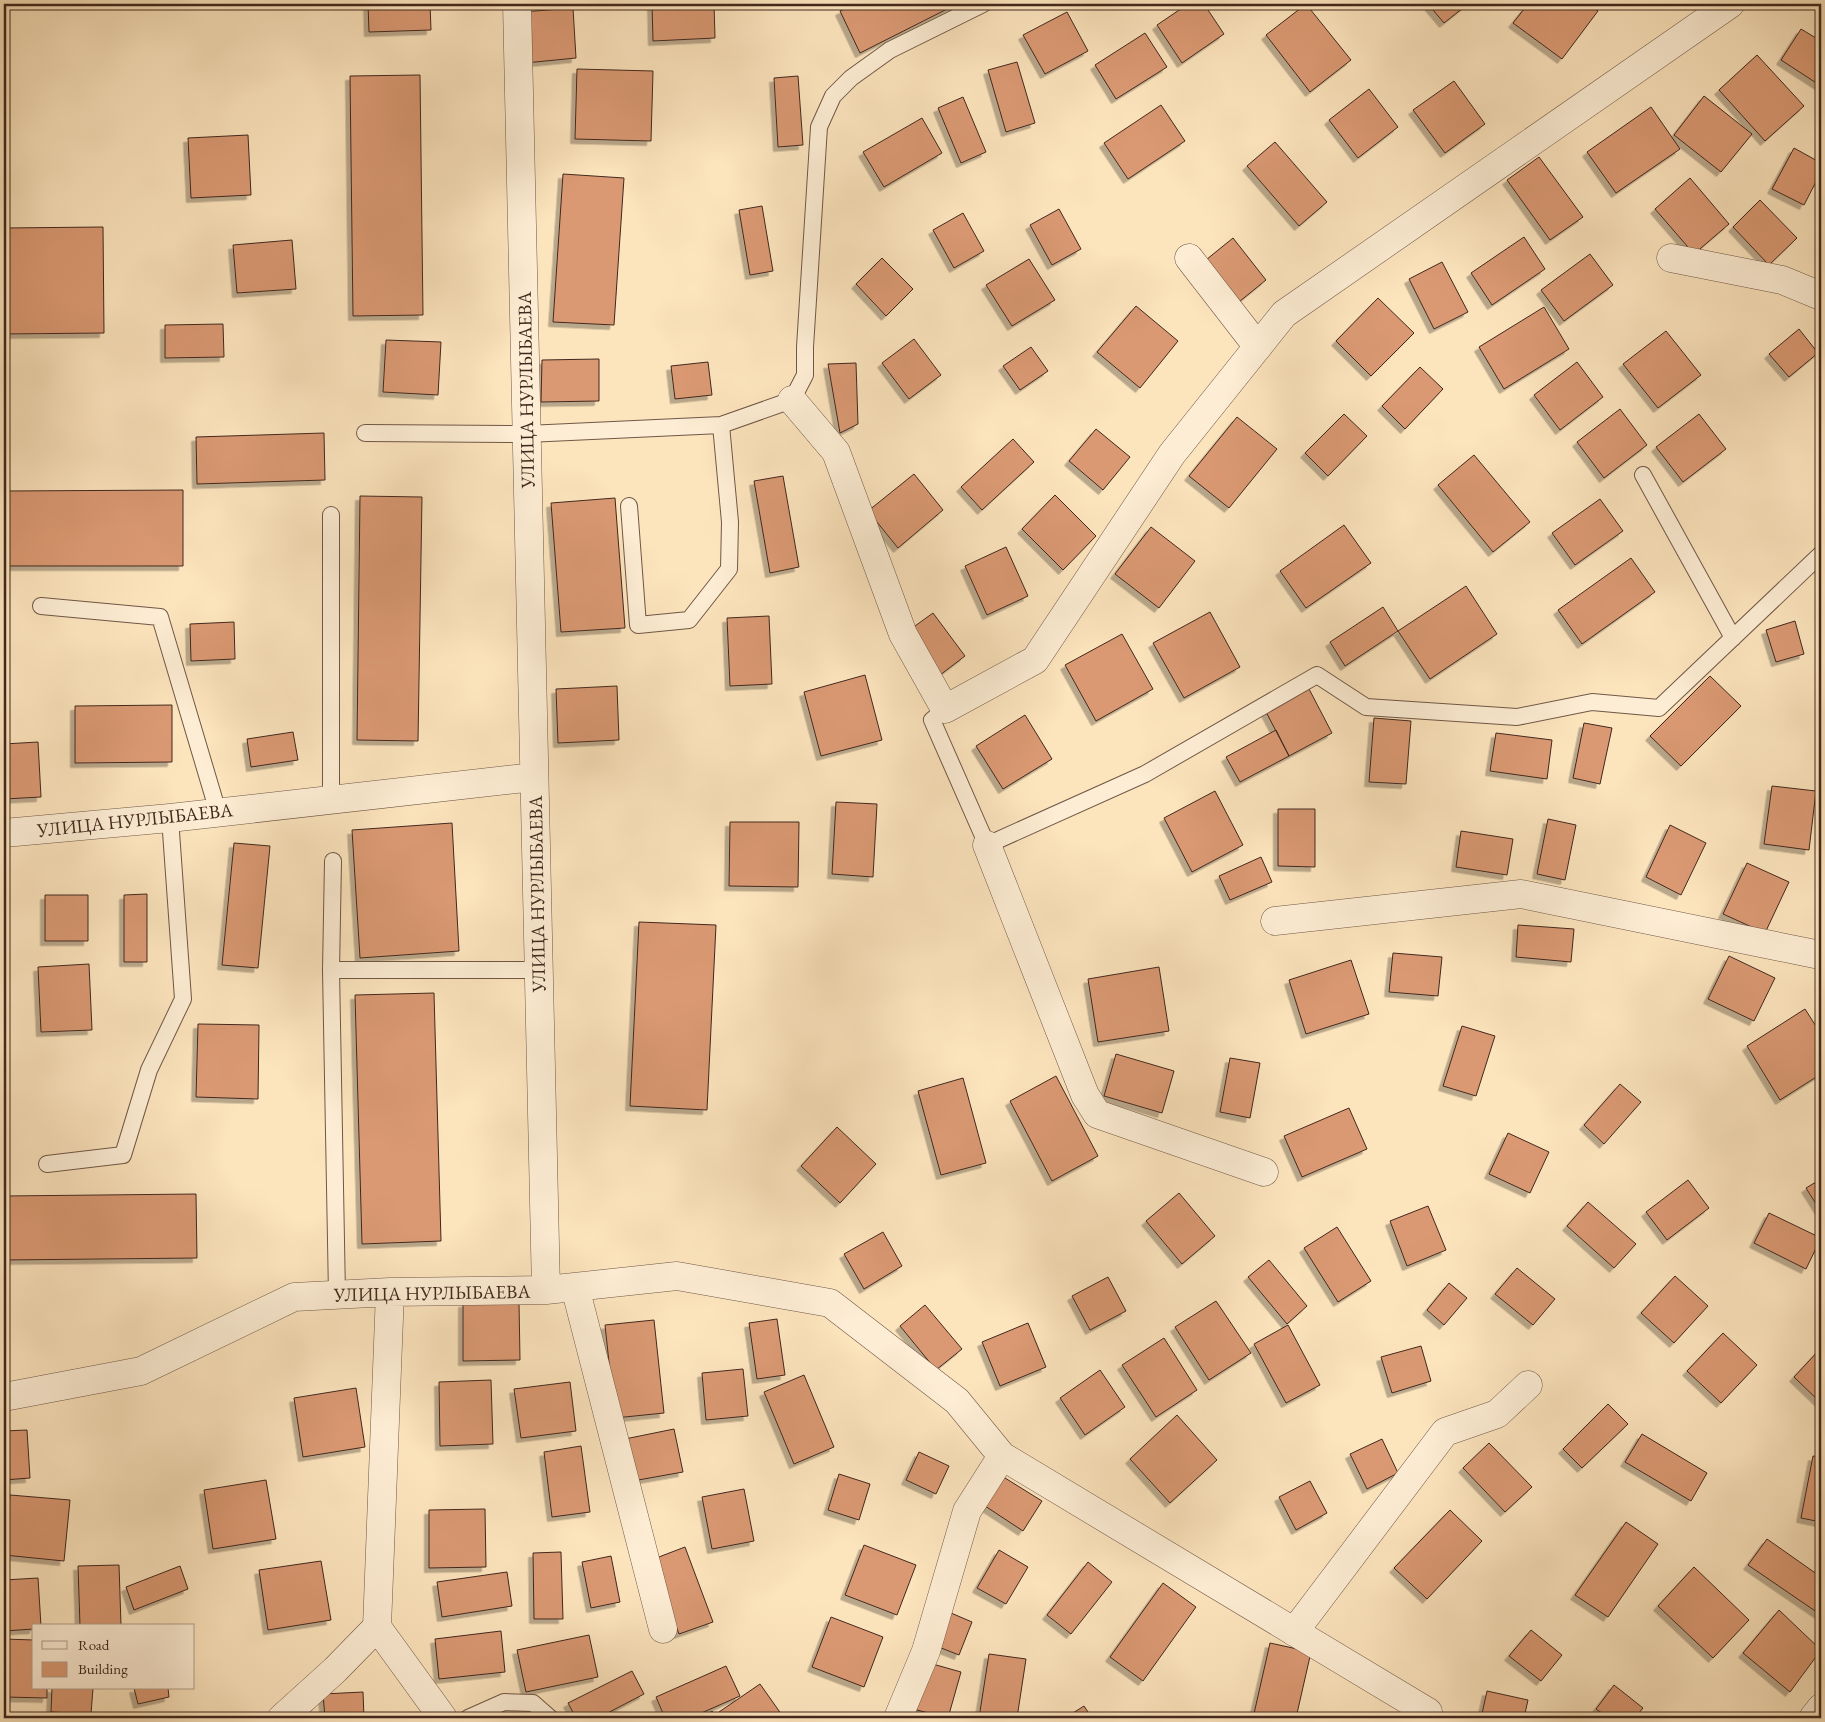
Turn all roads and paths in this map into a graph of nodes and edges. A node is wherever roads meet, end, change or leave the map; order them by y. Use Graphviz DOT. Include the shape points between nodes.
graph roads {
  1 [pos="517,4"];
  2 [pos="984,4"];
  3 [pos="1730,4"];
  4 [pos="1189,258"];
  5 [pos="1671,258"];
  6 [pos="1821,296"];
  7 [pos="1258,347"];
  8 [pos="792,400"];
  9 [pos="721,425"];
  10 [pos="365,433"];
  11 [pos="527,434"];
  12 [pos="1643,474"];
  13 [pos="629,506"];
  14 [pos="331,515"];
  15 [pos="1821,554"];
  16 [pos="41,606"];
  17 [pos="1733,638"];
  18 [pos="946,709"];
  19 [pos="534,777"];
  20 [pos="331,800"];
  21 [pos="218,812"];
  22 [pos="170,818"];
  23 [pos="4,834"];
  24 [pos="987,845"];
  25 [pos="333,861"];
  26 [pos="1275,921"];
  27 [pos="1821,952"];
  28 [pos="331,970"];
  29 [pos="539,970"];
  30 [pos="47,1164"];
  31 [pos="1264,1172"];
  32 [pos="575,1287"];
  33 [pos="546,1290"];
  34 [pos="390,1292"];
  35 [pos="337,1295"];
  36 [pos="1528,1385"];
  37 [pos="4,1397"];
  38 [pos="1002,1456"];
  39 [pos="377,1627"];
  40 [pos="663,1629"];
  41 [pos="1294,1632"];
  42 [pos="1821,1708"];
  43 [pos="1432,1716"];
  44 [pos="282,1718"];
  45 [pos="443,1718"];
  46 [pos="468,1718"];
  47 [pos="550,1718"];
  48 [pos="898,1718"];
  49 [pos="1813,1718"];
  1 -- 11 [label="street, УЛИЦА НУРЛЫБАЕВА"];
  2 -- 8 [label="lane" via="890,50 851,78 833,96 819,127 805,375"];
  3 -- 7 [label="street" via="1284,314"];
  4 -- 7 [label="street"];
  5 -- 6 [label="street" via="1782,280"];
  7 -- 18 [label="street" via="1172,454 1035,660"];
  8 -- 9 [label="lane"];
  8 -- 18 [label="street" via="836,452 902,634"];
  9 -- 11 [label="lane"];
  9 -- 13 [label="lane" via="730,522 729,569 689,620 638,625"];
  10 -- 11 [label="lane"];
  11 -- 19 [label="street, УЛИЦА НУРЛЫБАЕВА"];
  12 -- 17 [label="lane"];
  14 -- 20 [label="lane"];
  15 -- 17 [label="lane"];
  16 -- 21 [label="lane" via="160,617"];
  17 -- 24 [label="lane" via="1659,708 1592,702 1518,717 1366,707 1317,675 1145,774"];
  18 -- 24 [label="lane" via="932,720"];
  19 -- 20 [label="street, УЛИЦА НУРЛЫБАЕВА"];
  19 -- 29 [label="street, УЛИЦА НУРЛЫБАЕВА"];
  20 -- 21 [label="street, УЛИЦА НУРЛЫБАЕВА"];
  21 -- 22 [label="street, УЛИЦА НУРЛЫБАЕВА"];
  22 -- 23 [label="street, УЛИЦА НУРЛЫБАЕВА"];
  22 -- 30 [label="lane" via="183,999 149,1070 124,1155"];
  24 -- 31 [label="street" via="1085,1095 1097,1114"];
  25 -- 28 [label="lane"];
  26 -- 27 [label="street" via="1521,894 1815,954"];
  28 -- 29 [label="lane"];
  28 -- 35 [label="lane"];
  29 -- 33 [label="street, УЛИЦА НУРЛЫБАЕВА"];
  32 -- 33 [label="street"];
  32 -- 38 [label="street" via="677,1276 830,1302 956,1401"];
  32 -- 40 [label="street"];
  33 -- 34 [label="street, УЛИЦА НУРЛЫБАЕВА"];
  34 -- 35 [label="street, УЛИЦА НУРЛЫБАЕВА"];
  34 -- 39 [label="street"];
  35 -- 37 [label="street, УЛИЦА НУРЛЫБАЕВА" via="294,1297 141,1370"];
  36 -- 41 [label="street" via="1497,1414 1445,1432"];
  38 -- 41 [label="street"];
  38 -- 48 [label="street" via="967,1511 926,1651"];
  39 -- 44 [label="street" via="336,1670"];
  39 -- 45 [label="street"];
  41 -- 43 [label="street"];
  42 -- 49 [label="street"];
  46 -- 47 [label="lane" via="504,1702 533,1703"];
}
